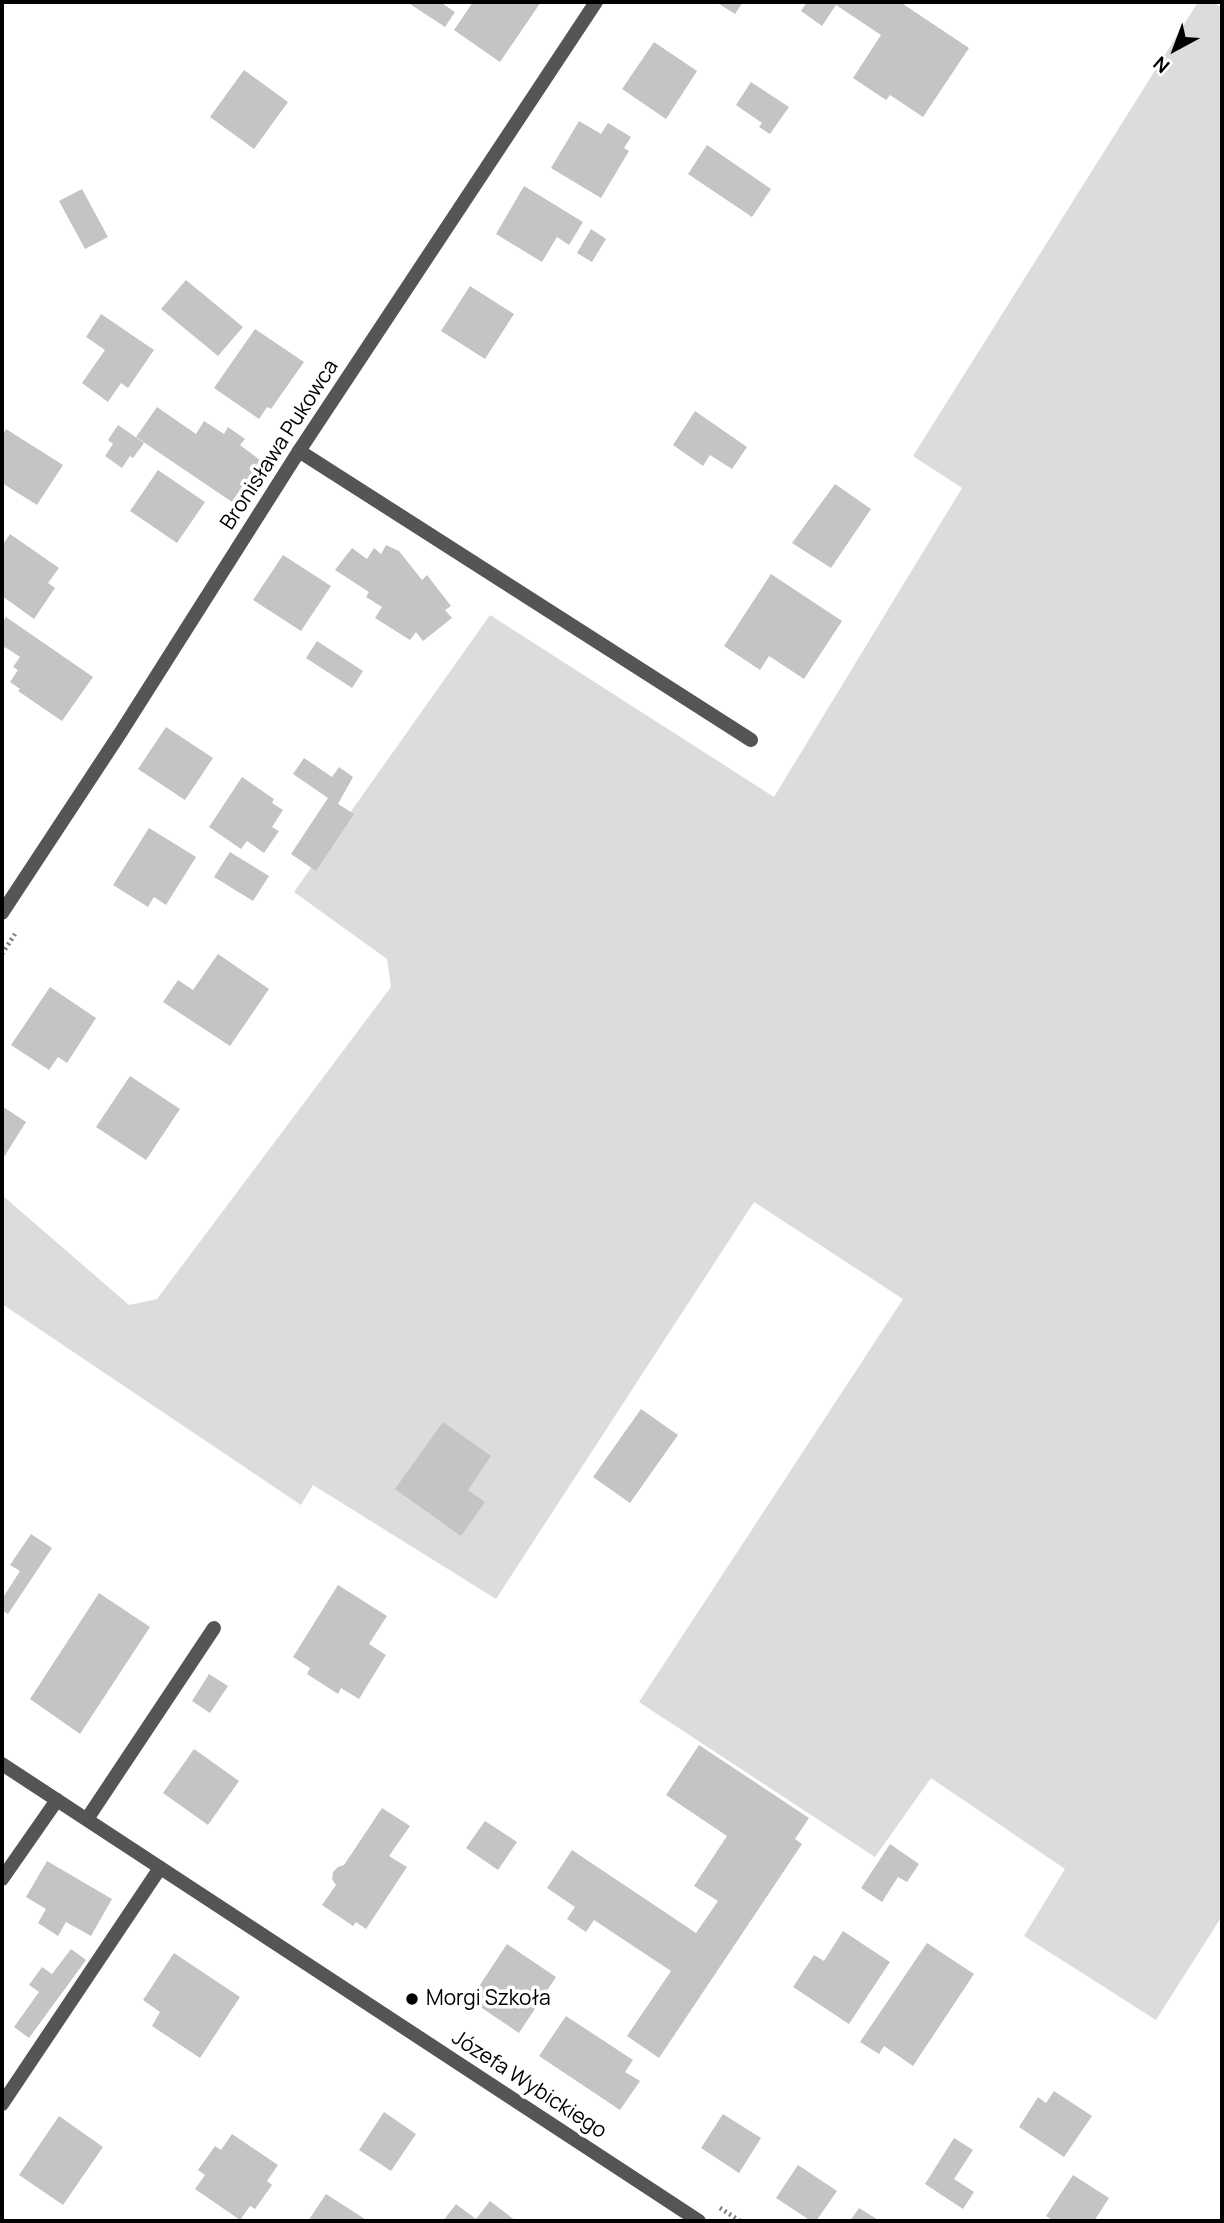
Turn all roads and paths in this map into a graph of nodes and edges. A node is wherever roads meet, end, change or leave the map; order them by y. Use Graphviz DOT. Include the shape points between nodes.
graph roads {
  1 [pos="596,2"];
  2 [pos="299,451"];
  3 [pos="751,740"];
  4 [pos="2,914"];
  5 [pos="214,1628"];
  6 [pos="2,1763"];
  7 [pos="57,1800"];
  8 [pos="87,1819"];
  9 [pos="160,1868"];
  10 [pos="2,1879"];
  11 [pos="2,2104"];
  12 [pos="699,2221"];
  1 -- 2 [label="street, Bronisława Pukowca"];
  2 -- 3 [label="street"];
  2 -- 4 [label="street, Bronisława Pukowca"];
  5 -- 8 [label="street"];
  6 -- 7 [label="street, Józefa Wybickiego"];
  7 -- 8 [label="street, Józefa Wybickiego"];
  7 -- 10 [label="street"];
  8 -- 9 [label="street, Józefa Wybickiego"];
  9 -- 11 [label="street"];
  9 -- 12 [label="street, Józefa Wybickiego"];
}
